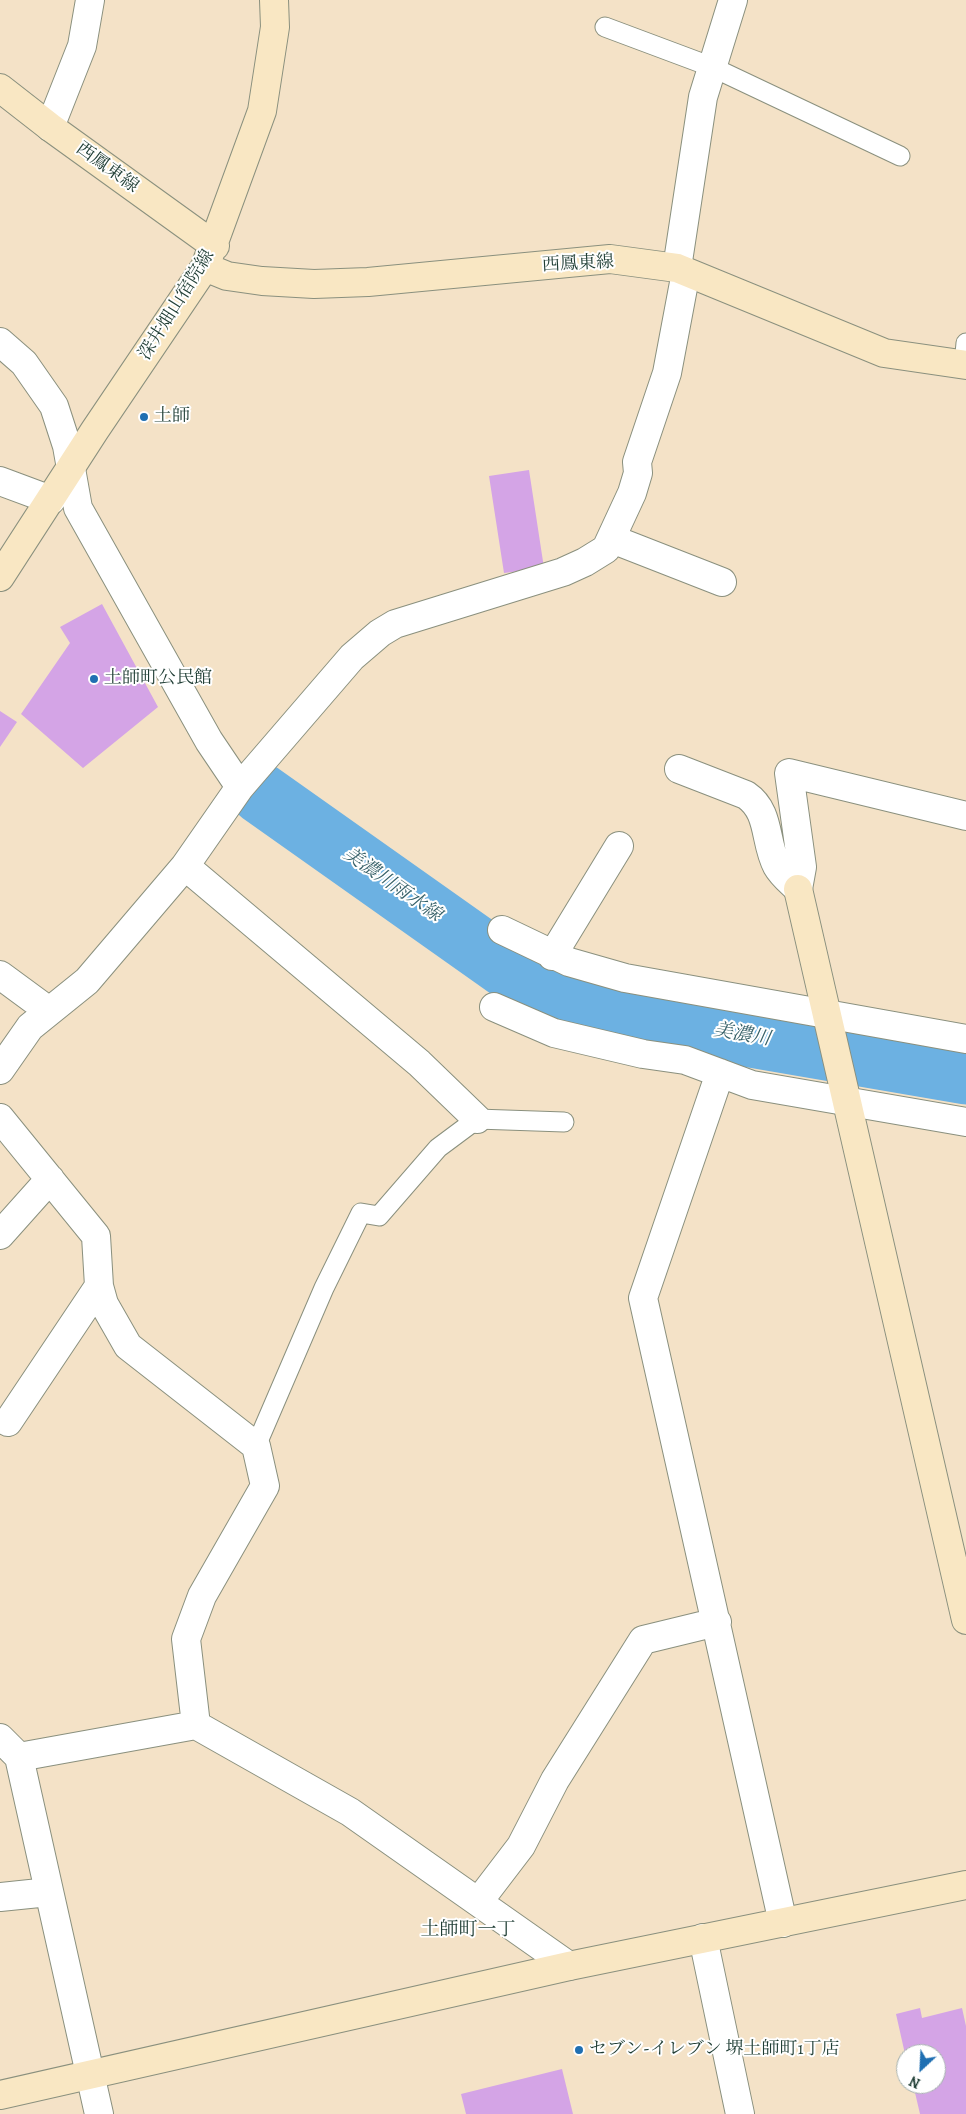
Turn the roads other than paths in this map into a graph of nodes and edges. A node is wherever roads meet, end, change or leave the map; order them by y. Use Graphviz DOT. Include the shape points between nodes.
graph roads {
  1 [pos="90,0"];
  2 [pos="274,0"];
  3 [pos="733,0"];
  4 [pos="605,27"];
  5 [pos="712,67"];
  6 [pos="0,88"];
  7 [pos="50,127"];
  8 [pos="900,156"];
  9 [pos="210,256"];
  10 [pos="681,270"];
  11 [pos="0,342"];
  12 [pos="965,360"];
  13 [pos="71,466"];
  14 [pos="0,481"];
  15 [pos="51,500"];
  16 [pos="612,539"];
  17 [pos="0,577"];
  18 [pos="722,582"];
  19 [pos="679,769"];
  20 [pos="240,787"];
  21 [pos="966,816"];
  22 [pos="619,846"];
  23 [pos="185,866"];
  24 [pos="798,890"];
  25 [pos="502,930"];
  26 [pos="552,956"];
  27 [pos="0,975"];
  28 [pos="494,1006"];
  29 [pos="49,1011"];
  30 [pos="828,1023"];
  31 [pos="966,1039"];
  32 [pos="0,1070"];
  33 [pos="720,1073"];
  34 [pos="847,1100"];
  35 [pos="0,1118"];
  36 [pos="477,1119"];
  37 [pos="564,1122"];
  38 [pos="966,1122"];
  39 [pos="50,1179"];
  40 [pos="0,1235"];
  41 [pos="99,1286"];
  42 [pos="8,1422"];
  43 [pos="256,1446"];
  44 [pos="966,1620"];
  45 [pos="717,1622"];
  46 [pos="196,1725"];
  47 [pos="9,1747"];
  48 [pos="966,1885"];
  49 [pos="49,1892"];
  50 [pos="0,1897"];
  51 [pos="478,1901"];
  52 [pos="783,1923"];
  53 [pos="703,1938"];
  54 [pos="569,1966"];
  55 [pos="91,2076"];
  56 [pos="0,2095"];
  57 [pos="99,2114"];
  58 [pos="740,2114"];
  1 -- 7 [label="street" via="82,46"];
  2 -- 9 [label="street, 深井畑山宿院線" via="275,27 262,111"];
  3 -- 5 [label="street"];
  4 -- 5 [label="lane"];
  5 -- 8 [label="lane"];
  5 -- 10 [label="street" via="703,97"];
  6 -- 7 [label="street, 西鳳東線"];
  7 -- 9 [label="street, 西鳳東線"];
  9 -- 10 [label="street, 西鳳東線" via="227,276 314,284 368,282 610,259"];
  9 -- 13 [label="street, 深井畑山宿院線"];
  10 -- 12 [label="street, 西鳳東線" via="884,354"];
  10 -- 16 [label="street" via="667,373 637,462 636,483"];
  11 -- 13 [label="street" via="24,363 54,406"];
  13 -- 15 [label="street, 深井畑山宿院線"];
  13 -- 20 [label="street" via="78,508 209,740"];
  14 -- 15 [label="street"];
  15 -- 17 [label="street, 深井畑山宿院線"];
  16 -- 18 [label="street"];
  16 -- 20 [label="street" via="601,554 563,572 389,628 352,657"];
  19 -- 24 [label="street" via="755,800 763,813 776,865"];
  20 -- 23 [label="street"];
  21 -- 24 [label="street" via="789,774 802,867"];
  22 -- 26 [label="street"];
  23 -- 29 [label="street" via="87,980"];
  23 -- 36 [label="street" via="419,1063"];
  24 -- 30 [label="street"];
  25 -- 26 [label="street"];
  26 -- 30 [label="street" via="625,978"];
  27 -- 29 [label="street"];
  28 -- 33 [label="street" via="554,1032 643,1054 684,1060"];
  29 -- 32 [label="street" via="30,1027"];
  30 -- 31 [label="street"];
  30 -- 34 [label="street"];
  33 -- 34 [label="street" via="752,1085"];
  33 -- 45 [label="street" via="643,1298"];
  34 -- 38 [label="street"];
  34 -- 44 [label="street"];
  35 -- 39 [label="street"];
  36 -- 37 [label="lane"];
  36 -- 43 [label="lane" via="438,1148 379,1216 361,1213 324,1288"];
  39 -- 40 [label="street"];
  39 -- 41 [label="street" via="96,1236"];
  41 -- 42 [label="street"];
  41 -- 43 [label="street" via="104,1304 128,1346"];
  43 -- 46 [label="street" via="265,1486 202,1596 186,1639"];
  45 -- 51 [label="street" via="643,1640 555,1780 520,1846"];
  45 -- 52 [label="street"];
  46 -- 47 [label="street"];
  46 -- 51 [label="street" via="350,1812"];
  47 -- 49 [label="street"];
  48 -- 52 [label="street"];
  49 -- 50 [label="street"];
  49 -- 55 [label="street"];
  51 -- 54 [label="street"];
  52 -- 53 [label="street"];
  53 -- 54 [label="street"];
  53 -- 58 [label="street"];
  54 -- 55 [label="street"];
  55 -- 56 [label="street"];
  55 -- 57 [label="street"];
}
